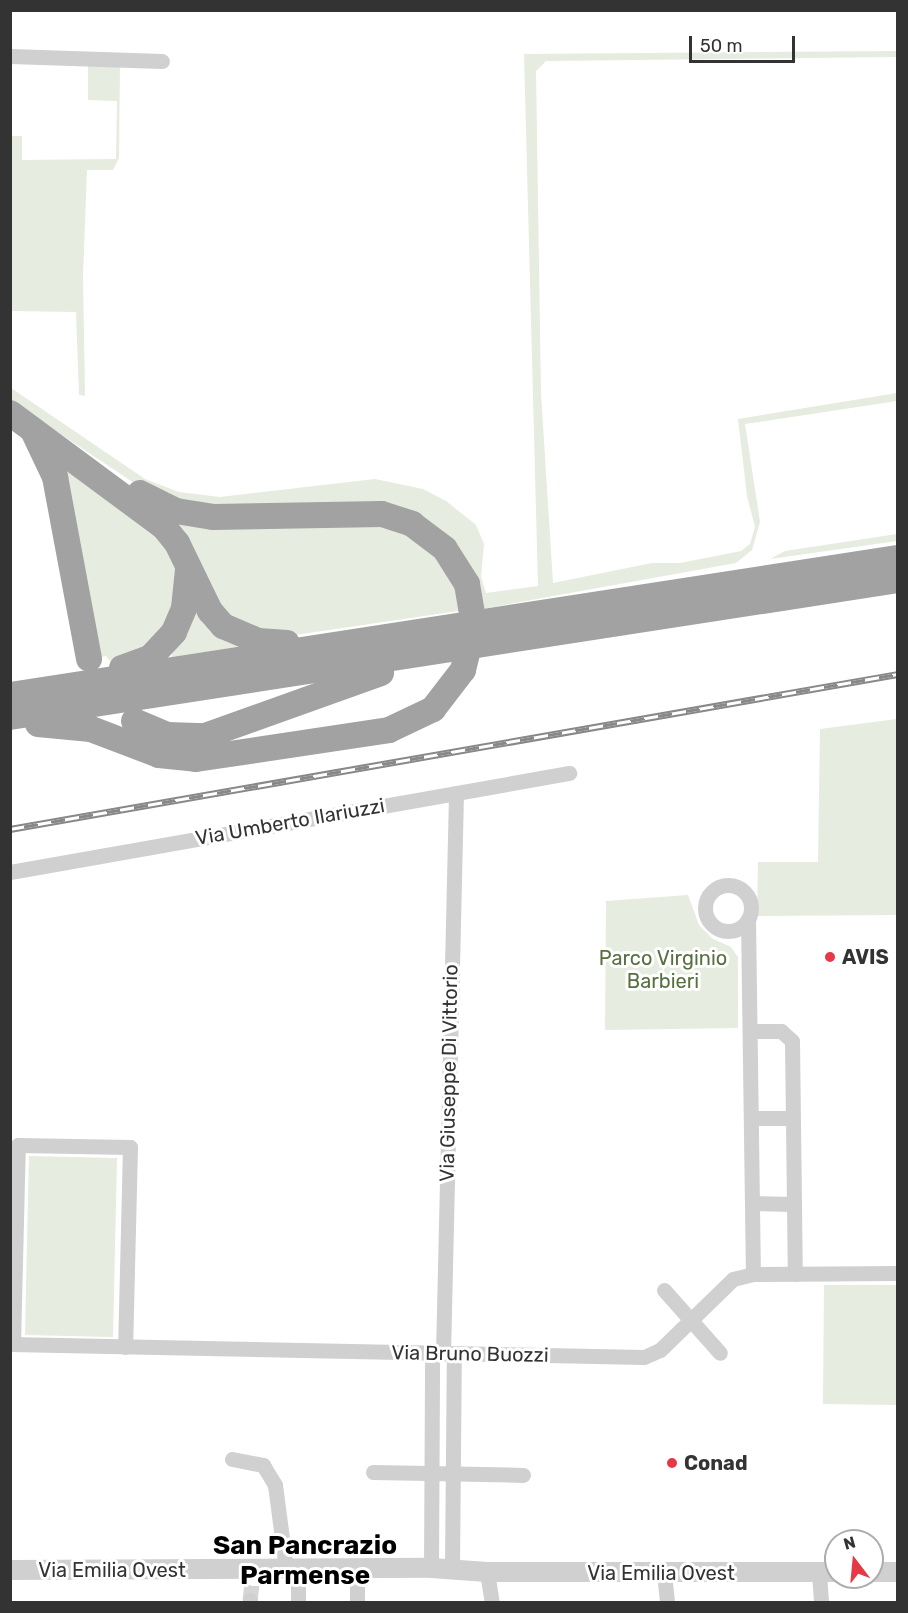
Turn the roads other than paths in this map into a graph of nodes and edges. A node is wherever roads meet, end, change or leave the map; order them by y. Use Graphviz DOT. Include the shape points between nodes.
graph roads {
  1 [pos="10,56"];
  2 [pos="162,61"];
  3 [pos="19,419"];
  4 [pos="897,558"];
  5 [pos="188,569"];
  6 [pos="897,580"];
  7 [pos="507,618"];
  8 [pos="437,651"];
  9 [pos="89,658"];
  10 [pos="10,686"];
  11 [pos="10,695"];
  12 [pos="10,717"];
  13 [pos="134,722"];
  14 [pos="10,726"];
  15 [pos="569,772"];
  16 [pos="456,793"];
  17 [pos="10,872"];
  18 [pos="748,919"];
  19 [pos="730,930"];
  20 [pos="749,952"];
  21 [pos="752,1031"];
  22 [pos="753,1118"];
  23 [pos="791,1118"];
  24 [pos="752,1203"];
  25 [pos="793,1204"];
  26 [pos="897,1273"];
  27 [pos="753,1274"];
  28 [pos="795,1274"];
  29 [pos="664,1290"];
  30 [pos="691,1319"];
  31 [pos="12,1344"];
  32 [pos="126,1347"];
  33 [pos="720,1353"];
  34 [pos="443,1354"];
  35 [pos="232,1459"];
  36 [pos="373,1472"];
  37 [pos="430,1473"];
  38 [pos="452,1474"];
  39 [pos="523,1475"];
  40 [pos="292,1568"];
  41 [pos="431,1568"];
  42 [pos="452,1568"];
  43 [pos="357,1569"];
  44 [pos="10,1570"];
  45 [pos="487,1572"];
  46 [pos="824,1572"];
  47 [pos="664,1573"];
  48 [pos="824,1587"];
  49 [pos="298,1602"];
  50 [pos="357,1602"];
  51 [pos="492,1602"];
  52 [pos="667,1602"];
  53 [pos="821,1602"];
  1 -- 2 [label="street"];
  3 -- 5 [label="highway" via="158,522 177,543"];
  3 -- 9 [label="highway" via="35,435 52,468"];
  3 -- 14 [label="highway, bridge" via="72,447 146,497 176,511 223,517 382,514 412,524 445,549 467,584 474,625 463,670 433,709 389,730 196,759 159,755 82,727"];
  4 -- 7 [label="highway"];
  5 -- 7 [label="highway" via="218,621 243,637 266,643 297,642 424,622"];
  5 -- 10 [label="highway" via="179,623 150,658 119,668"];
  6 -- 8 [label="highway"];
  7 -- 11 [label="highway"];
  8 -- 12 [label="highway"];
  8 -- 13 [label="highway" via="421,662 336,687 205,736 167,735"];
  15 -- 16 [label="street, Via Umberto Ilariuzzi"];
  16 -- 17 [label="street, Via Umberto Ilariuzzi"];
  16 -- 34 [label="street, Via Giuseppe Di Vittorio"];
  18 -- 19 [label="street"];
  18 -- 19 [label="street" via="750,904 743,890 728,885 714,890 706,902 707,916 716,927"];
  18 -- 20 [label="street"];
  19 -- 20 [label="street"];
  20 -- 21 [label="street"];
  21 -- 22 [label="street"];
  21 -- 23 [label="street" via="781,1031 792,1041"];
  22 -- 23 [label="street"];
  22 -- 24 [label="street"];
  23 -- 25 [label="street"];
  24 -- 25 [label="street"];
  24 -- 27 [label="street"];
  25 -- 28 [label="street"];
  26 -- 28 [label="street, Via Bruno Buozzi"];
  27 -- 28 [label="street, Via Bruno Buozzi"];
  27 -- 30 [label="street, Via Bruno Buozzi" via="733,1279"];
  29 -- 30 [label="street"];
  30 -- 33 [label="street"];
  30 -- 34 [label="street, Via Bruno Buozzi" via="655,1354 644,1357"];
  31 -- 32 [label="street, Via Bruno Buozzi"];
  31 -- 32 [label="street" via="18,1145 119,1146 130,1147"];
  32 -- 34 [label="street, Via Bruno Buozzi"];
  34 -- 37 [label="street"];
  34 -- 38 [label="street"];
  35 -- 40 [label="street" via="263,1465 275,1485"];
  36 -- 37 [label="street"];
  37 -- 38 [label="street"];
  37 -- 41 [label="street"];
  38 -- 39 [label="street"];
  38 -- 42 [label="street"];
  40 -- 43 [label="street, Via Emilia Ovest"];
  40 -- 44 [label="street, Via Emilia Ovest" via="253,1573"];
  40 -- 49 [label="street"];
  41 -- 42 [label="street, Via Emilia Ovest"];
  41 -- 43 [label="street, Via Emilia Ovest"];
  42 -- 45 [label="street, Via Emilia Ovest"];
  43 -- 50 [label="street"];
  45 -- 47 [label="street, Via Emilia Ovest"];
  45 -- 51 [label="street"];
  46 -- 47 [label="street, Via Emilia Ovest"];
  47 -- 52 [label="street"];
  48 -- 53 [label="street"];
}
